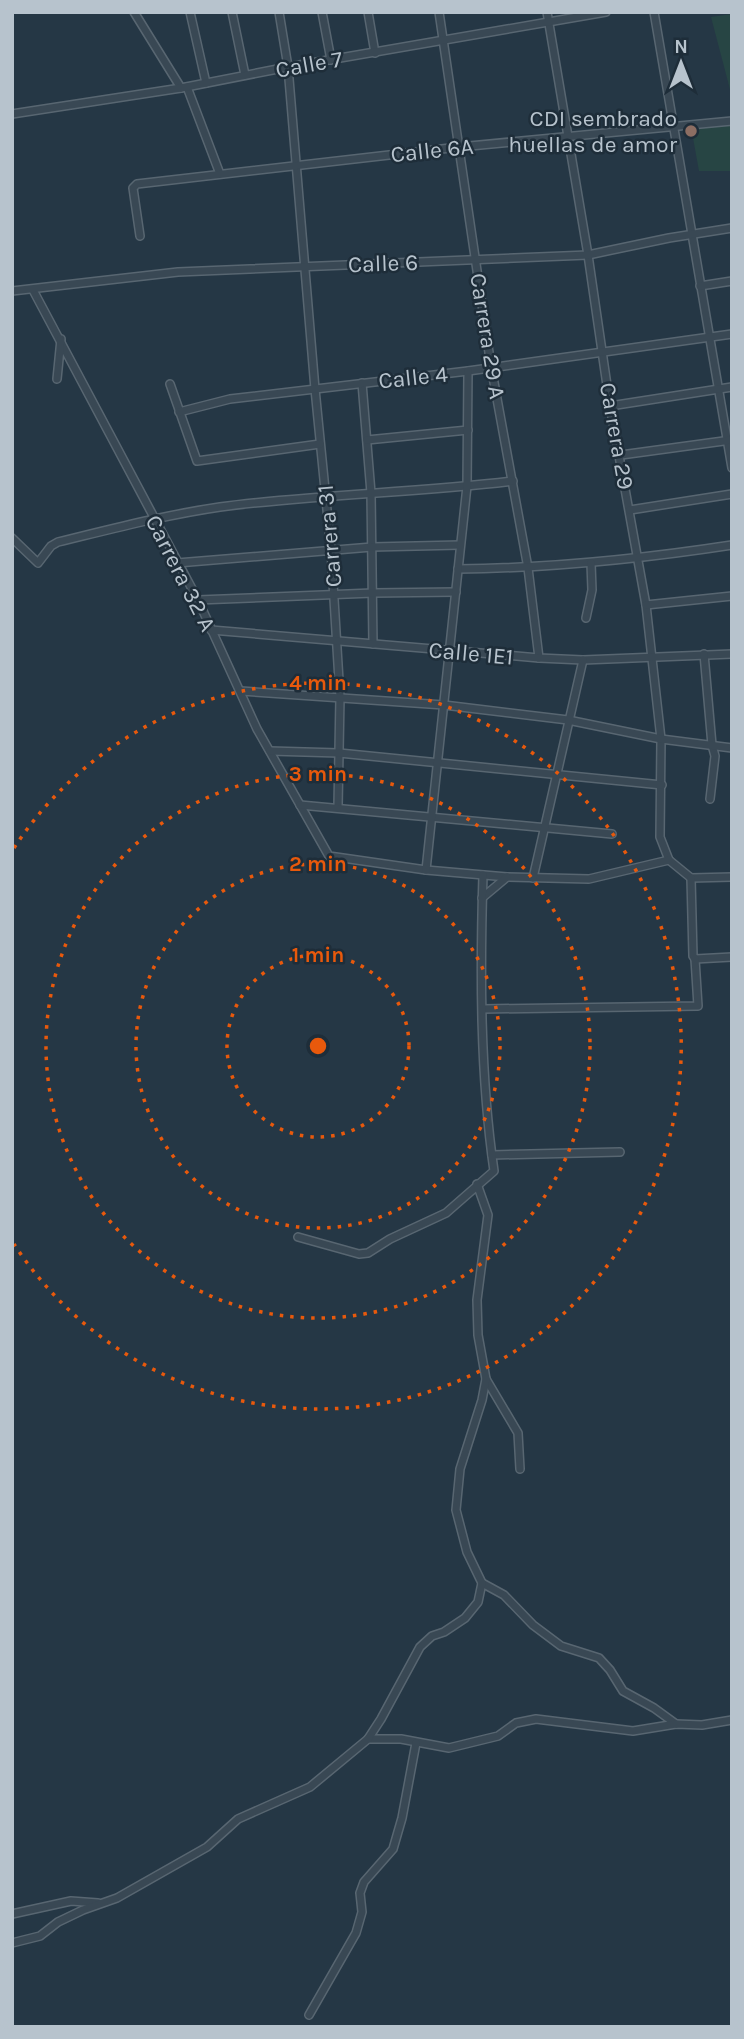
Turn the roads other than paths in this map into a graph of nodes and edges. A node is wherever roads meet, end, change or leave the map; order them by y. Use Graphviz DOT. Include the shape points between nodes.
graph roads {
  1 [pos="134,12"];
  2 [pos="190,12"];
  3 [pos="232,12"];
  4 [pos="279,12"];
  5 [pos="322,12"];
  6 [pos="368,12"];
  7 [pos="439,12"];
  8 [pos="547,12"];
  9 [pos="606,12"];
  10 [pos="654,12"];
  11 [pos="548,21"];
  12 [pos="444,42"];
  13 [pos="375,53"];
  14 [pos="331,60"];
  15 [pos="288,67"];
  16 [pos="245,75"];
  17 [pos="206,83"];
  18 [pos="184,88"];
  19 [pos="12,114"];
  20 [pos="732,121"];
  21 [pos="675,125"];
  22 [pos="566,138"];
  23 [pos="459,146"];
  24 [pos="297,166"];
  25 [pos="220,174"];
  26 [pos="732,228"];
  27 [pos="694,235"];
  28 [pos="140,236"];
  29 [pos="588,255"];
  30 [pos="476,261"];
  31 [pos="306,266"];
  32 [pos="732,281"];
  33 [pos="700,286"];
  34 [pos="33,289"];
  35 [pos="12,291"];
  36 [pos="732,334"];
  37 [pos="710,337"];
  38 [pos="61,338"];
  39 [pos="601,350"];
  40 [pos="491,366"];
  41 [pos="468,371"];
  42 [pos="57,379"];
  43 [pos="362,383"];
  44 [pos="170,384"];
  45 [pos="732,387"];
  46 [pos="315,388"];
  47 [pos="719,389"];
  48 [pos="610,406"];
  49 [pos="179,412"];
  50 [pos="468,430"];
  51 [pos="367,440"];
  52 [pos="729,441"];
  53 [pos="320,444"];
  54 [pos="621,455"];
  55 [pos="732,468"];
  56 [pos="513,481"];
  57 [pos="467,486"];
  58 [pos="371,493"];
  59 [pos="732,494"];
  60 [pos="326,495"];
  61 [pos="630,510"];
  62 [pos="154,518"];
  63 [pos="12,538"];
  64 [pos="460,545"];
  65 [pos="732,545"];
  66 [pos="372,547"];
  67 [pos="331,550"];
  68 [pos="638,559"];
  69 [pos="177,563"];
  70 [pos="591,563"];
  71 [pos="528,568"];
  72 [pos="458,569"];
  73 [pos="456,592"];
  74 [pos="373,593"];
  75 [pos="334,594"];
  76 [pos="732,596"];
  77 [pos="198,600"];
  78 [pos="646,605"];
  79 [pos="586,618"];
  80 [pos="211,630"];
  81 [pos="338,641"];
  82 [pos="373,644"];
  83 [pos="450,651"];
  84 [pos="704,654"];
  85 [pos="732,654"];
  86 [pos="652,656"];
  87 [pos="539,659"];
  88 [pos="583,660"];
  89 [pos="241,691"];
  90 [pos="340,697"];
  91 [pos="444,705"];
  92 [pos="568,720"];
  93 [pos="661,739"];
  94 [pos="712,745"];
  95 [pos="732,748"];
  96 [pos="270,751"];
  97 [pos="339,753"];
  98 [pos="437,764"];
  99 [pos="558,774"];
  100 [pos="662,785"];
  101 [pos="710,799"];
  102 [pos="300,805"];
  103 [pos="338,807"];
  104 [pos="431,816"];
  105 [pos="545,827"];
  106 [pos="612,834"];
  107 [pos="669,860"];
  108 [pos="425,870"];
  109 [pos="483,875"];
  110 [pos="507,877"];
  111 [pos="732,877"];
  112 [pos="533,878"];
  113 [pos="691,878"];
  114 [pos="482,898"];
  115 [pos="732,957"];
  116 [pos="695,959"];
  117 [pos="483,1009"];
  118 [pos="620,1152"];
  119 [pos="492,1155"];
  120 [pos="477,1184"];
  121 [pos="298,1237"];
  122 [pos="486,1378"];
  123 [pos="520,1469"];
  124 [pos="482,1583"];
  125 [pos="732,1720"];
  126 [pos="676,1724"];
  127 [pos="368,1739"];
  128 [pos="416,1743"];
  129 [pos="100,1903"];
  130 [pos="12,1914"];
  131 [pos="12,1942"];
  132 [pos="309,2015"];
  1 -- 18 [label="street"];
  2 -- 17 [label="street"];
  3 -- 16 [label="street"];
  4 -- 15 [label="street, Carrera 31"];
  5 -- 14 [label="street"];
  6 -- 13 [label="street"];
  7 -- 12 [label="street, Carrera 29 A"];
  8 -- 11 [label="street, Carrera 29"];
  9 -- 11 [label="street, Calle 7"];
  10 -- 21 [label="street"];
  11 -- 12 [label="street, Calle 7"];
  11 -- 22 [label="street, Carrera 29"];
  12 -- 13 [label="street, Calle 7"];
  12 -- 23 [label="street, Carrera 29 A"];
  13 -- 14 [label="street, Calle 7"];
  14 -- 15 [label="street, Calle 7"];
  15 -- 16 [label="street, Calle 7"];
  15 -- 24 [label="street, Carrera 31"];
  16 -- 17 [label="street, Calle 7"];
  17 -- 18 [label="street, Calle 7"];
  18 -- 19 [label="street, Calle 7"];
  18 -- 25 [label="street"];
  20 -- 21 [label="street, Calle 6A"];
  21 -- 22 [label="street, Calle 6A"];
  21 -- 27 [label="street"];
  22 -- 23 [label="street, Calle 6A"];
  22 -- 29 [label="street, Carrera 29"];
  23 -- 24 [label="street, Calle 6A"];
  23 -- 30 [label="street, Carrera 29 A"];
  24 -- 25 [label="street, Calle 6A"];
  24 -- 31 [label="street, Carrera 31"];
  25 -- 28 [label="street, Calle 6A" via="134,185"];
  26 -- 27 [label="street, Calle 6"];
  27 -- 29 [label="street, Calle 6"];
  27 -- 33 [label="street"];
  29 -- 30 [label="street, Calle 6"];
  29 -- 39 [label="street, Carrera 29"];
  30 -- 31 [label="street, Calle 6"];
  30 -- 40 [label="street, Carrera 29 A"];
  31 -- 34 [label="street, Calle 6" via="178,272"];
  31 -- 46 [label="street, Carrera 31"];
  32 -- 33 [label="street"];
  33 -- 37 [label="street"];
  34 -- 35 [label="street, Calle 6"];
  34 -- 38 [label="street, Carrera 32 A"];
  36 -- 37 [label="street, Calle 4"];
  37 -- 39 [label="street, Calle 4"];
  37 -- 47 [label="street"];
  38 -- 42 [label="street"];
  38 -- 62 [label="street, Carrera 32 A"];
  39 -- 40 [label="street, Calle 4"];
  39 -- 48 [label="street, Carrera 29"];
  40 -- 41 [label="street, Calle 4"];
  40 -- 56 [label="street, Carrera 29 A"];
  41 -- 43 [label="street, Calle 4"];
  41 -- 50 [label="street"];
  43 -- 46 [label="street, Calle 4"];
  43 -- 51 [label="street"];
  44 -- 49 [label="street"];
  45 -- 47 [label="street"];
  46 -- 49 [label="street, Calle 4" via="230,399"];
  46 -- 53 [label="street, Carrera 31"];
  47 -- 48 [label="street"];
  47 -- 52 [label="street"];
  48 -- 54 [label="street, Carrera 29"];
  49 -- 53 [label="street" via="200,462"];
  50 -- 51 [label="street"];
  50 -- 57 [label="street"];
  51 -- 58 [label="street"];
  52 -- 54 [label="street"];
  52 -- 55 [label="street"];
  53 -- 60 [label="street, Carrera 31"];
  54 -- 61 [label="street, Carrera 29"];
  56 -- 57 [label="street"];
  56 -- 71 [label="street, Carrera 29 A"];
  57 -- 58 [label="street"];
  57 -- 64 [label="street"];
  58 -- 60 [label="street"];
  58 -- 66 [label="street"];
  59 -- 61 [label="street"];
  60 -- 62 [label="street"];
  60 -- 67 [label="street, Carrera 31"];
  61 -- 68 [label="street, Carrera 29"];
  62 -- 63 [label="street" via="58,542 38,563"];
  62 -- 69 [label="street, Carrera 32 A"];
  64 -- 66 [label="street"];
  64 -- 72 [label="street"];
  65 -- 68 [label="street"];
  66 -- 67 [label="street"];
  66 -- 74 [label="street"];
  67 -- 69 [label="street"];
  67 -- 75 [label="street, Carrera 31"];
  68 -- 70 [label="street"];
  68 -- 78 [label="street, Carrera 29"];
  69 -- 77 [label="street, Carrera 32 A"];
  70 -- 71 [label="street"];
  70 -- 79 [label="street"];
  71 -- 72 [label="street"];
  71 -- 87 [label="street, Carrera 29 A"];
  72 -- 73 [label="street"];
  73 -- 74 [label="street"];
  73 -- 83 [label="street"];
  74 -- 75 [label="street"];
  74 -- 82 [label="street"];
  75 -- 77 [label="street"];
  75 -- 81 [label="street, Carrera 31"];
  76 -- 78 [label="street"];
  77 -- 80 [label="street, Carrera 32 A"];
  78 -- 86 [label="street, Carrera 29"];
  80 -- 81 [label="street, Calle 1E1"];
  80 -- 89 [label="street, Carrera 32 A"];
  81 -- 82 [label="street, Calle 1E1"];
  81 -- 90 [label="street, Carrera 31"];
  82 -- 83 [label="street, Calle 1E1"];
  83 -- 87 [label="street, Calle 1E1"];
  83 -- 91 [label="street"];
  84 -- 85 [label="street, Calle 1E1"];
  84 -- 86 [label="street, Calle 1E1"];
  84 -- 94 [label="street"];
  86 -- 88 [label="street, Calle 1E1"];
  86 -- 93 [label="street, Carrera 29"];
  87 -- 88 [label="street, Calle 1E1"];
  88 -- 92 [label="street"];
  89 -- 90 [label="street"];
  89 -- 96 [label="street, Carrera 32 A"];
  90 -- 91 [label="street"];
  90 -- 97 [label="street, Carrera 31"];
  91 -- 92 [label="street"];
  91 -- 98 [label="street"];
  92 -- 93 [label="street"];
  92 -- 99 [label="street"];
  93 -- 94 [label="street"];
  93 -- 100 [label="street, Carrera 29"];
  94 -- 95 [label="street"];
  94 -- 101 [label="street"];
  96 -- 97 [label="street"];
  96 -- 102 [label="street, Carrera 32 A"];
  97 -- 98 [label="street"];
  97 -- 103 [label="street, Carrera 31"];
  98 -- 99 [label="street"];
  98 -- 104 [label="street"];
  99 -- 100 [label="street"];
  99 -- 105 [label="street"];
  100 -- 107 [label="street, Carrera 29" via="660,837"];
  102 -- 103 [label="street"];
  102 -- 108 [label="street, Carrera 32 A" via="329,856"];
  103 -- 104 [label="street"];
  104 -- 105 [label="street"];
  104 -- 108 [label="street"];
  105 -- 106 [label="street"];
  105 -- 112 [label="street"];
  107 -- 112 [label="street" via="589,879"];
  107 -- 113 [label="street"];
  108 -- 109 [label="street"];
  109 -- 110 [label="street"];
  109 -- 114 [label="street"];
  110 -- 112 [label="street"];
  110 -- 114 [label="street"];
  111 -- 113 [label="street"];
  113 -- 116 [label="street"];
  114 -- 117 [label="street"];
  115 -- 116 [label="street"];
  116 -- 117 [label="street" via="698,1006"];
  117 -- 119 [label="street"];
  118 -- 119 [label="street"];
  119 -- 120 [label="street" via="494,1171"];
  120 -- 121 [label="street" via="455,1208 368,1253"];
  120 -- 122 [label="street" via="488,1215 477,1300"];
  122 -- 123 [label="street" via="518,1433"];
  122 -- 124 [label="street" via="460,1469 456,1510 467,1552"];
  124 -- 126 [label="street" via="503,1595 561,1646 599,1658 623,1691"];
  124 -- 127 [label="street" via="478,1602 465,1618 419,1647"];
  125 -- 126 [label="street"];
  126 -- 128 [label="street" via="633,1731 536,1719 460,1747"];
  127 -- 128 [label="street"];
  127 -- 129 [label="street" via="310,1787 250,1812 207,1847"];
  128 -- 132 [label="street" via="393,1849 364,1882 356,1933"];
  129 -- 130 [label="street" via="71,1901"];
  129 -- 131 [label="street" via="58,1922 40,1936"];
}
